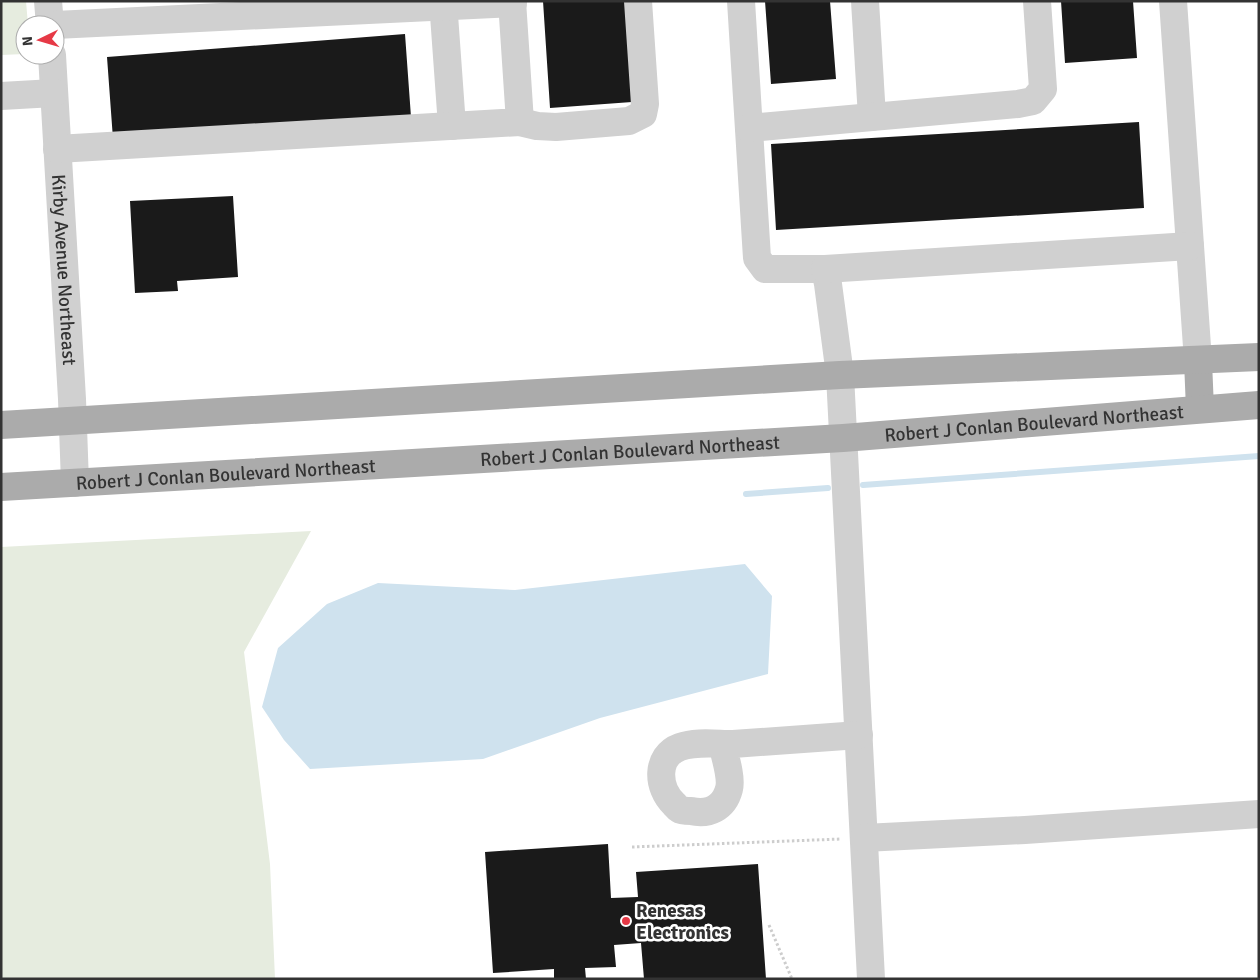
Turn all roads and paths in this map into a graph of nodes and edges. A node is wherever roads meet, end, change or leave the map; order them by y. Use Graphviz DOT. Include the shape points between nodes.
graph roads {
  1 [pos="48,1"];
  2 [pos="638,1"];
  3 [pos="741,1"];
  4 [pos="865,1"];
  5 [pos="1037,1"];
  6 [pos="1173,1"];
  7 [pos="512,2"];
  8 [pos="443,4"];
  9 [pos="49,15"];
  10 [pos="65,24"];
  11 [pos="53,65"];
  12 [pos="54,93"];
  13 [pos="1,96"];
  14 [pos="872,117"];
  15 [pos="520,122"];
  16 [pos="452,126"];
  17 [pos="749,128"];
  18 [pos="57,149"];
  19 [pos="1190,246"];
  20 [pos="825,269"];
  21 [pos="1259,357"];
  22 [pos="1198,360"];
  23 [pos="840,376"];
  24 [pos="1259,405"];
  25 [pos="1200,409"];
  26 [pos="73,421"];
  27 [pos="1,425"];
  28 [pos="843,438"];
  29 [pos="75,483"];
  30 [pos="1,487"];
  31 [pos="859,735"];
  32 [pos="722,744"];
  33 [pos="1259,814"];
  34 [pos="864,838"];
  35 [pos="632,847"];
  36 [pos="769,925"];
  37 [pos="792,979"];
  38 [pos="871,979"];
  1 -- 9 [label="street"];
  2 -- 15 [label="street" via="643,114 630,122 556,127"];
  3 -- 17 [label="street"];
  4 -- 14 [label="street"];
  5 -- 14 [label="street" via="1043,88 1032,101"];
  6 -- 19 [label="street"];
  7 -- 8 [label="street"];
  7 -- 15 [label="street"];
  8 -- 10 [label="street"];
  8 -- 16 [label="street"];
  11 -- 12 [label="street, Kirby Avenue Northeast"];
  12 -- 13 [label="street"];
  12 -- 18 [label="street, Kirby Avenue Northeast"];
  14 -- 17 [label="street"];
  15 -- 16 [label="street"];
  16 -- 18 [label="street"];
  17 -- 20 [label="street" via="757,258 765,269"];
  18 -- 26 [label="street, Kirby Avenue Northeast"];
  19 -- 20 [label="street"];
  19 -- 22 [label="street"];
  20 -- 23 [label="street"];
  21 -- 22 [label="main road"];
  22 -- 23 [label="main road"];
  22 -- 25 [label="main road"];
  23 -- 26 [label="main road"];
  23 -- 28 [label="street"];
  24 -- 25 [label="main road, Robert J Conlan Boulevard Northeast"];
  25 -- 28 [label="main road, Robert J Conlan Boulevard Northeast"];
  26 -- 27 [label="main road"];
  26 -- 29 [label="street, Kirby Avenue Northeast"];
  28 -- 29 [label="main road, Robert J Conlan Boulevard Northeast"];
  28 -- 31 [label="street"];
  29 -- 30 [label="main road, Robert J Conlan Boulevard Northeast"];
  31 -- 32 [label="street"];
  31 -- 34 [label="street"];
  33 -- 34 [label="street"];
  34 -- 35 [label="path"];
  34 -- 38 [label="street"];
  36 -- 37 [label="path"];
}
